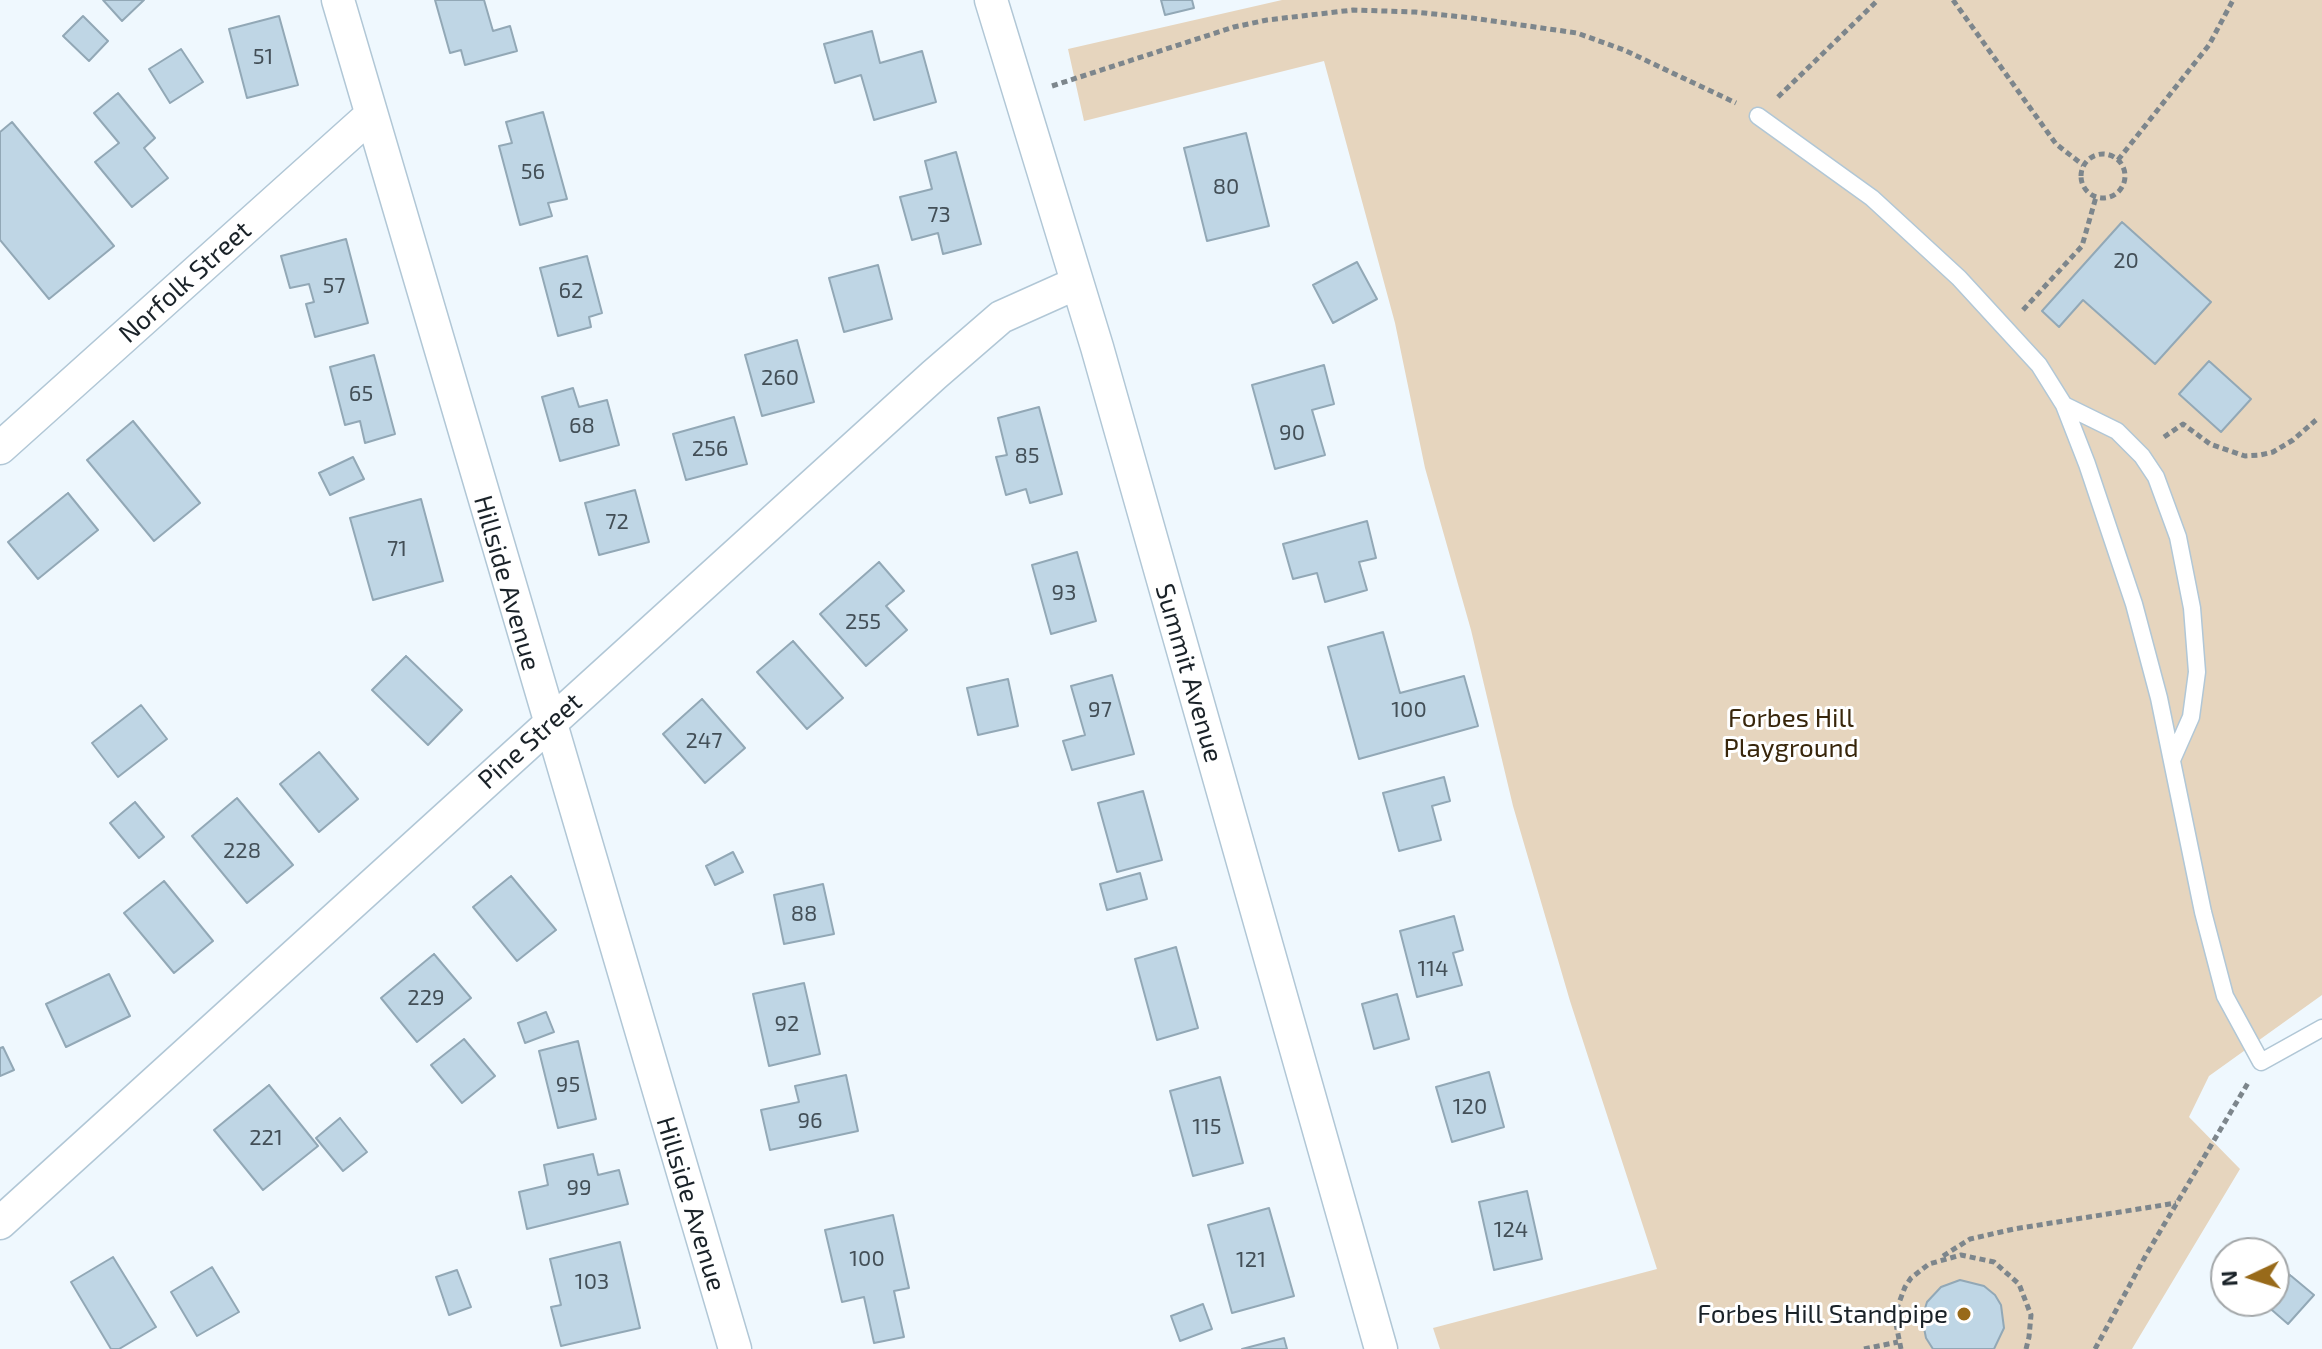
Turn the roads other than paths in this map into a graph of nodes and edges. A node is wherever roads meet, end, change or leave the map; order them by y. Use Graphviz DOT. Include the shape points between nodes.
graph roads {
  1 [pos="338,0"];
  2 [pos="991,0"];
  3 [pos="370,116"];
  4 [pos="1758,116"];
  5 [pos="1077,283"];
  6 [pos="2064,405"];
  7 [pos="0,448"];
  8 [pos="549,725"];
  9 [pos="2172,760"];
  10 [pos="2322,1028"];
  11 [pos="0,1223"];
  12 [pos="735,1349"];
  13 [pos="1381,1349"];
  1 -- 3 [label="street, Hillside Avenue"];
  2 -- 5 [label="street, Summit Avenue"];
  3 -- 7 [label="street, Norfolk Street"];
  3 -- 8 [label="street, Hillside Avenue"];
  4 -- 6 [label="lane" via="1872,198 1959,278 2039,365"];
  5 -- 8 [label="street, Pine Street" via="1001,317"];
  5 -- 13 [label="street, Summit Avenue"];
  6 -- 9 [label="lane" via="2134,604"];
  6 -- 9 [label="lane" via="2117,431 2142,456 2178,537 2197,649 2196,693"];
  8 -- 11 [label="street, Pine Street"];
  8 -- 12 [label="street, Hillside Avenue"];
  9 -- 10 [label="lane" via="2225,996 2261,1062"];
}
